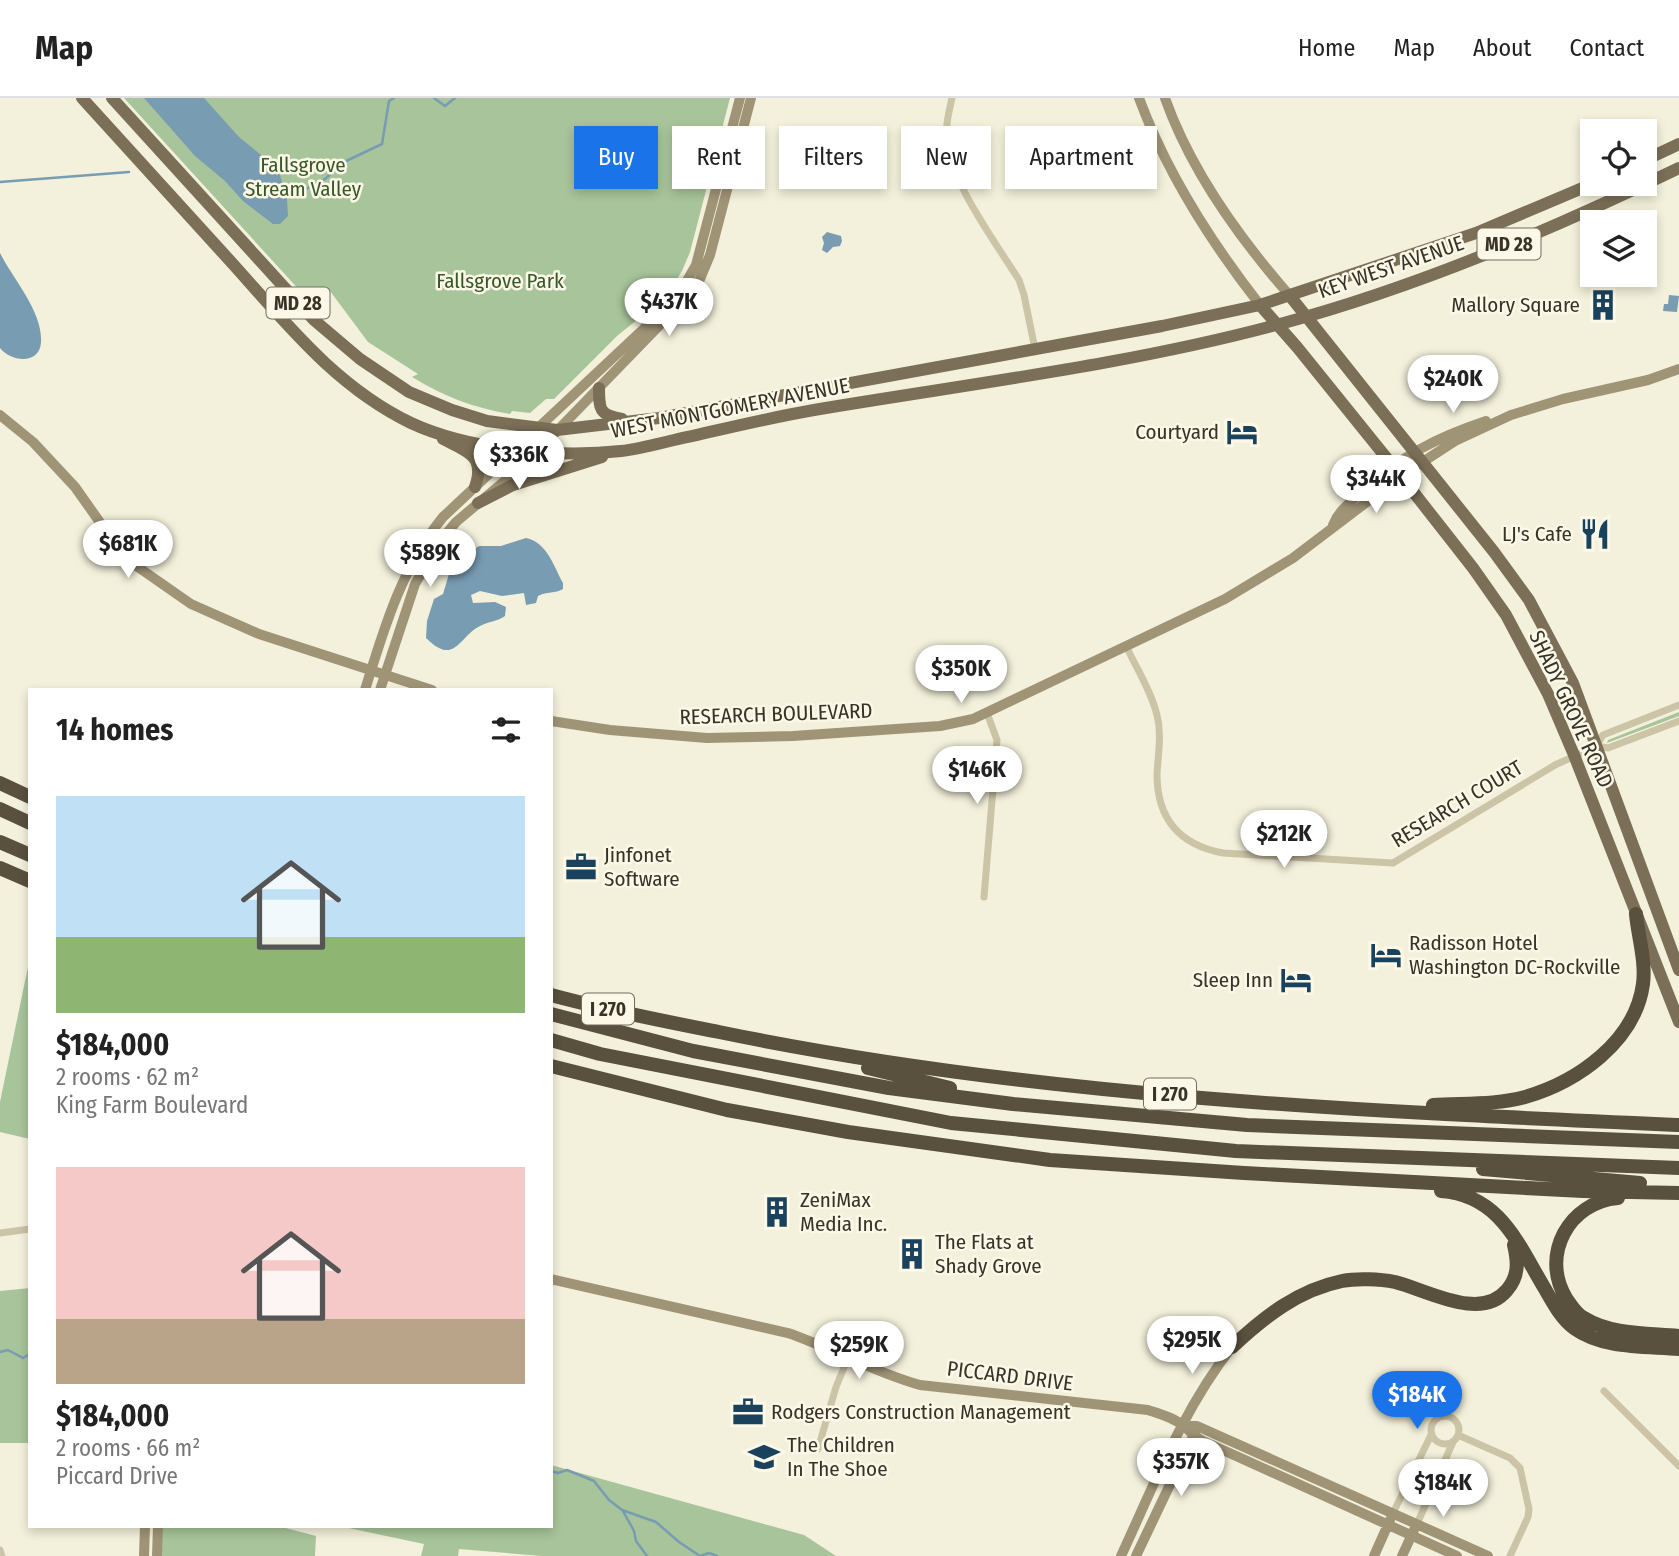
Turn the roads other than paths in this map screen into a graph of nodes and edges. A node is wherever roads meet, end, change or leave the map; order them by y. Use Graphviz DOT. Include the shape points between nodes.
graph roads {
  1 [pos="82,98"];
  2 [pos="112,98"];
  3 [pos="740,98"];
  4 [pos="751,98"];
  5 [pos="952,98"];
  6 [pos="1139,98"];
  7 [pos="1165,98"];
  8 [pos="1679,144"];
  9 [pos="1657,154"];
  10 [pos="1679,168"];
  11 [pos="1580,189"];
  12 [pos="1290,296"];
  13 [pos="1260,305"];
  14 [pos="1334,308"];
  15 [pos="1307,316"];
  16 [pos="1278,325"];
  17 [pos="1327,340"];
  18 [pos="1035,349"];
  19 [pos="1679,369"];
  20 [pos="599,388"];
  21 [pos="0,415"];
  22 [pos="636,421"];
  23 [pos="415,425"];
  24 [pos="538,428"];
  25 [pos="557,430"];
  26 [pos="515,449"];
  27 [pos="624,451"];
  28 [pos="536,453"];
  29 [pos="1419,455"];
  30 [pos="1397,471"];
  31 [pos="475,486"];
  32 [pos="478,503"];
  33 [pos="1126,646"];
  34 [pos="371,670"];
  35 [pos="385,674"];
  36 [pos="366,688"];
  37 [pos="381,688"];
  38 [pos="426,688"];
  39 [pos="1679,705"];
  40 [pos="987,713"];
  41 [pos="553,721"];
  42 [pos="1679,721"];
  43 [pos="1597,746"];
  44 [pos="1574,755"];
  45 [pos="0,783"];
  46 [pos="0,793"];
  47 [pos="28,796"];
  48 [pos="28,802"];
  49 [pos="0,809"];
  50 [pos="28,821"];
  51 [pos="0,842"];
  52 [pos="28,854"];
  53 [pos="0,868"];
  54 [pos="28,880"];
  55 [pos="984,897"];
  56 [pos="1636,914"];
  57 [pos="1679,970"];
  58 [pos="553,995"];
  59 [pos="553,1015"];
  60 [pos="1679,1022"];
  61 [pos="553,1041"];
  62 [pos="767,1042"];
  63 [pos="553,1066"];
  64 [pos="1013,1104"];
  65 [pos="1365,1108"];
  66 [pos="1679,1125"];
  67 [pos="1679,1142"];
  68 [pos="1367,1156"];
  69 [pos="1679,1168"];
  70 [pos="1244,1173"];
  71 [pos="1676,1190"];
  72 [pos="28,1228"];
  73 [pos="0,1233"];
  74 [pos="1511,1233"];
  75 [pos="553,1279"];
  76 [pos="1679,1336"];
  77 [pos="1232,1347"];
  78 [pos="1679,1349"];
  79 [pos="848,1358"];
  80 [pos="1604,1391"];
  81 [pos="1184,1426"];
  82 [pos="1195,1431"];
  83 [pos="1431,1435"];
  84 [pos="1458,1435"];
  85 [pos="1452,1442"];
  86 [pos="818,1449"];
  87 [pos="1679,1466"];
  88 [pos="1390,1519"];
  89 [pos="1417,1524"];
  90 [pos="145,1528"];
  91 [pos="158,1528"];
  92 [pos="1412,1535"];
  93 [pos="0,1549"];
  94 [pos="2,1556"];
  95 [pos="144,1556"];
  96 [pos="157,1556"];
  97 [pos="1121,1556"];
  98 [pos="1136,1556"];
  99 [pos="1374,1556"];
  100 [pos="1402,1556"];
  101 [pos="1457,1556"];
  102 [pos="1488,1556"];
  103 [pos="1510,1556"];
  1 -- 23 [label="main road, WEST MONTGOMERY AVENUE / MD 28" via="316,355 355,390"];
  2 -- 24 [label="main road, MD 28" via="314,320 360,359 409,392 452,410 487,421"];
  3 -- 24 [label="street" via="696,265 684,286"];
  4 -- 20 [label="street" via="700,279"];
  5 -- 18 [label="street" via="947,125 952,168 1018,281"];
  6 -- 13 [label="street, SHADY GROVE ROAD" via="1187,202"];
  7 -- 12 [label="street, SHADY GROVE ROAD" via="1185,146 1211,188 1243,238"];
  8 -- 9 [label="main road"];
  10 -- 14 [label="main road, KEY WEST AVENUE / MD 28" via="1491,252"];
  11 -- 12 [label="main road, KEY WEST AVENUE / MD 28" via="1476,233"];
  12 -- 13 [label="main road, KEY WEST AVENUE / MD 28"];
  12 -- 15 [label="main road, SHADY GROVE ROAD"];
  13 -- 16 [label="main road, SHADY GROVE ROAD"];
  13 -- 18 [label="main road, WEST MONTGOMERY AVENUE / MD 28"];
  14 -- 15 [label="main road, KEY WEST AVENUE / MD 28"];
  14 -- 17 [label="main road" via="1324,327"];
  15 -- 16 [label="main road, WEST MONTGOMERY AVENUE / MD 28"];
  15 -- 17 [label="main road, SHADY GROVE ROAD"];
  16 -- 27 [label="main road, WEST MONTGOMERY AVENUE / MD 28" via="1113,361 797,413"];
  16 -- 30 [label="main road, SHADY GROVE ROAD"];
  17 -- 29 [label="main road, SHADY GROVE ROAD"];
  18 -- 22 [label="main road, WEST MONTGOMERY AVENUE / MD 28"];
  19 -- 29 [label="street, RESEARCH BOULEVARD" via="1501,419"];
  20 -- 22 [label="main road" via="599,404 607,416"];
  20 -- 25 [label="street"];
  21 -- 34 [label="street" via="33,442 121,551 156,581 228,622"];
  22 -- 25 [label="main road, MD 28"];
  23 -- 26 [label="main road, WEST MONTGOMERY AVENUE / MD 28"];
  23 -- 31 [label="main road" via="473,455 479,472"];
  24 -- 25 [label="main road, MD 28"];
  24 -- 26 [label="street"];
  25 -- 28 [label="street"];
  26 -- 28 [label="main road, WEST MONTGOMERY AVENUE / MD 28"];
  26 -- 31 [label="street"];
  27 -- 28 [label="main road, WEST MONTGOMERY AVENUE / MD 28"];
  27 -- 32 [label="main road" via="542,474"];
  28 -- 32 [label="street"];
  29 -- 30 [label="street, RESEARCH BOULEVARD"];
  29 -- 43 [label="main road, SHADY GROVE ROAD" via="1529,600 1573,682"];
  30 -- 33 [label="street, RESEARCH BOULEVARD" via="1378,477 1338,512 1332,528 1293,558 1225,599"];
  30 -- 44 [label="main road, SHADY GROVE ROAD" via="1506,615"];
  31 -- 34 [label="street" via="443,517 407,569"];
  32 -- 35 [label="street" via="456,522 425,565"];
  33 -- 40 [label="street, RESEARCH BOULEVARD"];
  33 -- 44 [label="street, RESEARCH COURT" via="1157,716 1159,799 1171,825 1203,849 1393,863"];
  34 -- 35 [label="street"];
  34 -- 36 [label="street"];
  35 -- 37 [label="street"];
  35 -- 38 [label="street"];
  39 -- 43 [label="street" via="1603,735"];
  40 -- 41 [label="street, RESEARCH BOULEVARD" via="940,726 707,738"];
  40 -- 55 [label="street" via="997,740"];
  42 -- 43 [label="street" via="1608,748"];
  43 -- 44 [label="street, RESEARCH COURT"];
  43 -- 57 [label="main road, SHADY GROVE ROAD"];
  44 -- 56 [label="main road, SHADY GROVE ROAD"];
  45 -- 47 [label="highway"];
  46 -- 48 [label="highway"];
  49 -- 50 [label="highway"];
  51 -- 52 [label="highway"];
  53 -- 54 [label="highway"];
  56 -- 60 [label="main road, SHADY GROVE ROAD"];
  56 -- 65 [label="highway" via="1643,977 1639,1002 1623,1031 1594,1063 1558,1085 1524,1097"];
  58 -- 62 [label="highway, I 270"];
  59 -- 64 [label="highway, I 270" via="693,1051 889,1088"];
  61 -- 68 [label="highway, I 270" via="600,1054 951,1123 1236,1151"];
  62 -- 64 [label="highway"];
  62 -- 65 [label="highway, I 270" via="993,1077"];
  63 -- 70 [label="highway" via="727,1110 848,1132 1049,1160"];
  64 -- 67 [label="highway, I 270" via="1247,1125"];
  65 -- 66 [label="highway, I 270"];
  68 -- 69 [label="highway, I 270"];
  68 -- 71 [label="highway"];
  70 -- 71 [label="highway" via="1583,1191"];
  70 -- 74 [label="highway" via="1276,1181 1466,1195 1487,1205"];
  71 -- 76 [label="highway" via="1590,1206 1569,1224 1555,1259 1560,1286 1582,1317 1604,1328"];
  72 -- 73 [label="street"];
  74 -- 77 [label="highway" via="1517,1271 1514,1281 1495,1299 1472,1305 1392,1282 1344,1281 1300,1295 1264,1317"];
  74 -- 78 [label="highway" via="1562,1317 1575,1328 1608,1343"];
  75 -- 79 [label="street, PICCARD DRIVE" via="788,1333"];
  77 -- 81 [label="street" via="1208,1379"];
  79 -- 81 [label="street, PICCARD DRIVE" via="886,1376 920,1385 1148,1410"];
  79 -- 86 [label="street"];
  80 -- 87 [label="street"];
  81 -- 82 [label="street, PICCARD DRIVE"];
  81 -- 97 [label="street"];
  82 -- 88 [label="street, PICCARD DRIVE"];
  82 -- 98 [label="street"];
  83 -- 84 [label="street" via="1434,1421 1447,1416 1458,1425"];
  83 -- 85 [label="street" via="1440,1444"];
  83 -- 88 [label="street"];
  84 -- 85 [label="street"];
  84 -- 103 [label="street" via="1510,1458 1520,1468 1529,1509"];
  85 -- 89 [label="street"];
  88 -- 89 [label="street, PICCARD DRIVE"];
  88 -- 92 [label="street, PICCARD DRIVE"];
  88 -- 99 [label="street"];
  89 -- 92 [label="street"];
  89 -- 102 [label="street, PICCARD DRIVE"];
  90 -- 95 [label="street"];
  91 -- 96 [label="street"];
  92 -- 100 [label="street"];
  92 -- 101 [label="street, PICCARD DRIVE"];
  93 -- 94 [label="street"];
}
